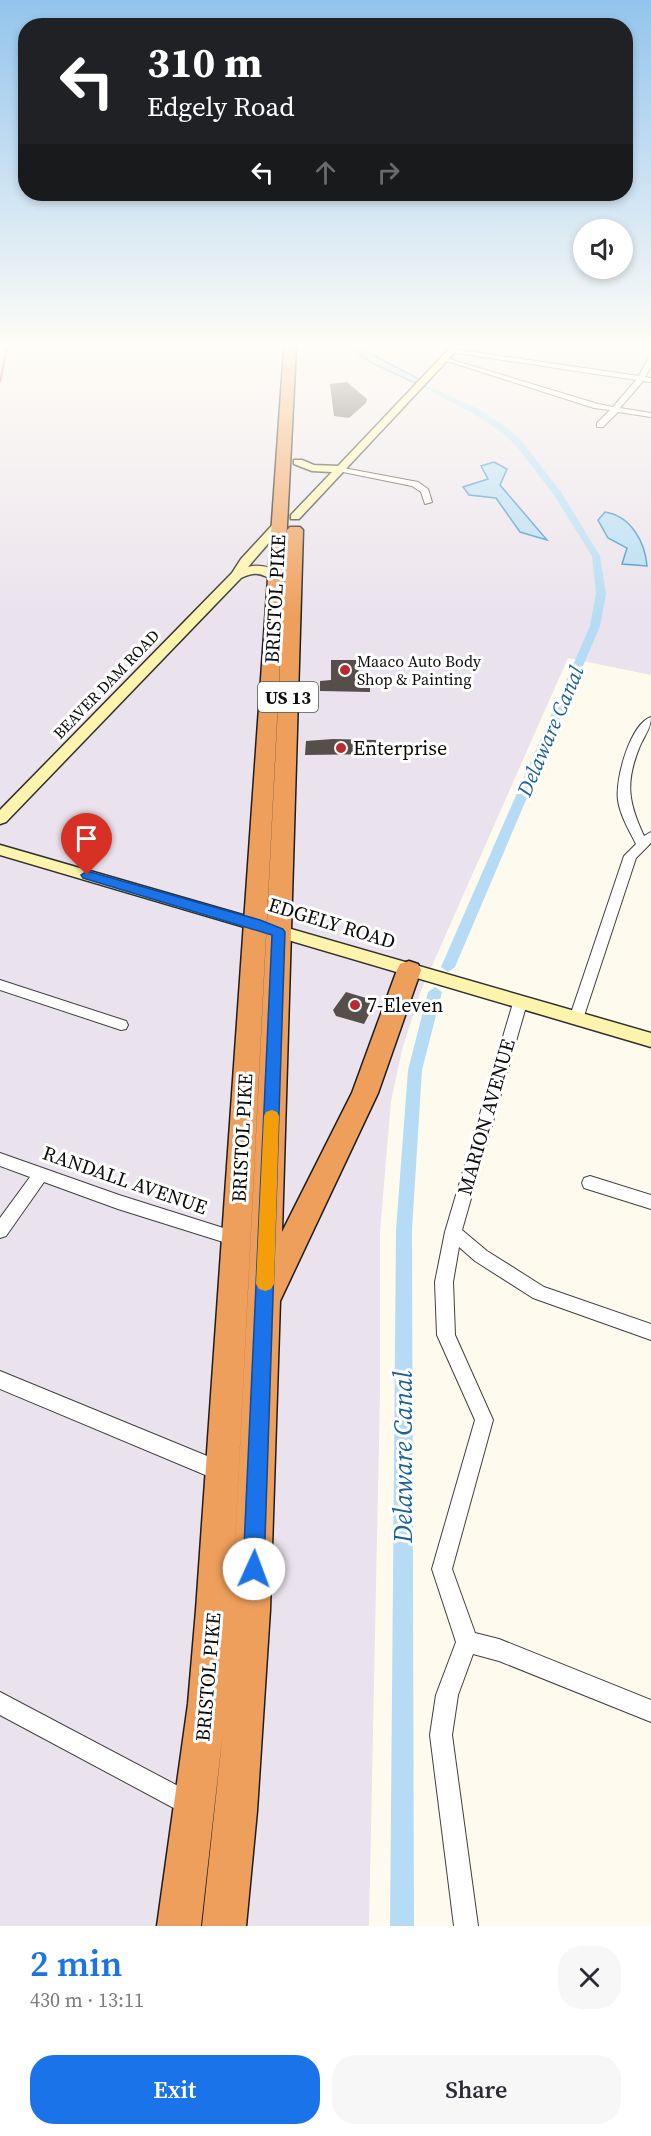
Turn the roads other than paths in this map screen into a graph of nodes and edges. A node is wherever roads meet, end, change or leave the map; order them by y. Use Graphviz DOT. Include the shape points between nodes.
graph roads {
  1 [pos="288,439"];
  2 [pos="298,439"];
  3 [pos="370,439"];
  4 [pos="297,462"];
  5 [pos="341,470"];
  6 [pos="428,502"];
  7 [pos="287,520"];
  8 [pos="237,575"];
  9 [pos="276,576"];
  10 [pos="651,720"];
  11 [pos="0,819"];
  12 [pos="648,841"];
  13 [pos="0,850"];
  14 [pos="267,928"];
  15 [pos="409,970"];
  16 [pos="0,986"];
  17 [pos="520,1002"];
  18 [pos="576,1019"];
  19 [pos="121,1025"];
  20 [pos="651,1040"];
  21 [pos="0,1159"];
  22 [pos="41,1174"];
  23 [pos="590,1183"];
  24 [pos="651,1202"];
  25 [pos="0,1231"];
  26 [pos="453,1232"];
  27 [pos="236,1239"];
  28 [pos="264,1307"];
  29 [pos="651,1332"];
  30 [pos="0,1380"];
  31 [pos="222,1472"];
  32 [pos="467,1642"];
  33 [pos="0,1703"];
  34 [pos="651,1711"];
  35 [pos="195,1807"];
  36 [pos="179,1926"];
  37 [pos="224,1926"];
  38 [pos="466,1926"];
  1 -- 7 [label="highway, BRISTOL PIKE / US 13"];
  2 -- 4 [label="highway, BRISTOL PIKE / US 13"];
  3 -- 5 [label="street, BEAVER DAM ROAD"];
  4 -- 5 [label="street" via="312,468"];
  4 -- 7 [label="highway, BRISTOL PIKE / US 13"];
  5 -- 6 [label="street" via="415,484 425,491"];
  5 -- 7 [label="street, BEAVER DAM ROAD"];
  7 -- 8 [label="street, BEAVER DAM ROAD"];
  7 -- 9 [label="highway, BRISTOL PIKE / US 13"];
  7 -- 14 [label="highway, BRISTOL PIKE / US 13"];
  8 -- 9 [label="street" via="261,569"];
  8 -- 11 [label="street, BEAVER DAM ROAD"];
  9 -- 14 [label="highway, BRISTOL PIKE / US 13"];
  10 -- 12 [label="street" via="636,741 623,792 627,813"];
  12 -- 18 [label="street" via="630,856"];
  13 -- 14 [label="street, EDGELY ROAD"];
  14 -- 15 [label="street, EDGELY ROAD"];
  14 -- 27 [label="highway, BRISTOL PIKE / US 13"];
  14 -- 28 [label="highway, BRISTOL PIKE / US 13"];
  15 -- 17 [label="street, EDGELY ROAD"];
  15 -- 28 [label="highway" via="365,1093"];
  16 -- 19 [label="street"];
  17 -- 18 [label="street, EDGELY ROAD"];
  17 -- 26 [label="street, MARION AVENUE"];
  18 -- 20 [label="street, EDGELY ROAD"];
  21 -- 22 [label="street, RANDALL AVENUE"];
  22 -- 25 [label="street"];
  22 -- 27 [label="street, RANDALL AVENUE"];
  23 -- 24 [label="street"];
  26 -- 29 [label="street" via="481,1256 539,1293"];
  26 -- 32 [label="street, MARION AVENUE" via="444,1282 446,1335 484,1420 442,1569"];
  27 -- 31 [label="highway, BRISTOL PIKE / US 13"];
  28 -- 37 [label="highway, BRISTOL PIKE / US 13" via="246,1705"];
  30 -- 31 [label="street"];
  31 -- 35 [label="highway, BRISTOL PIKE / US 13" via="207,1704"];
  32 -- 34 [label="street" via="499,1650"];
  32 -- 38 [label="street" via="447,1695 441,1735"];
  33 -- 35 [label="street"];
  35 -- 36 [label="highway, BRISTOL PIKE / US 13"];
}
